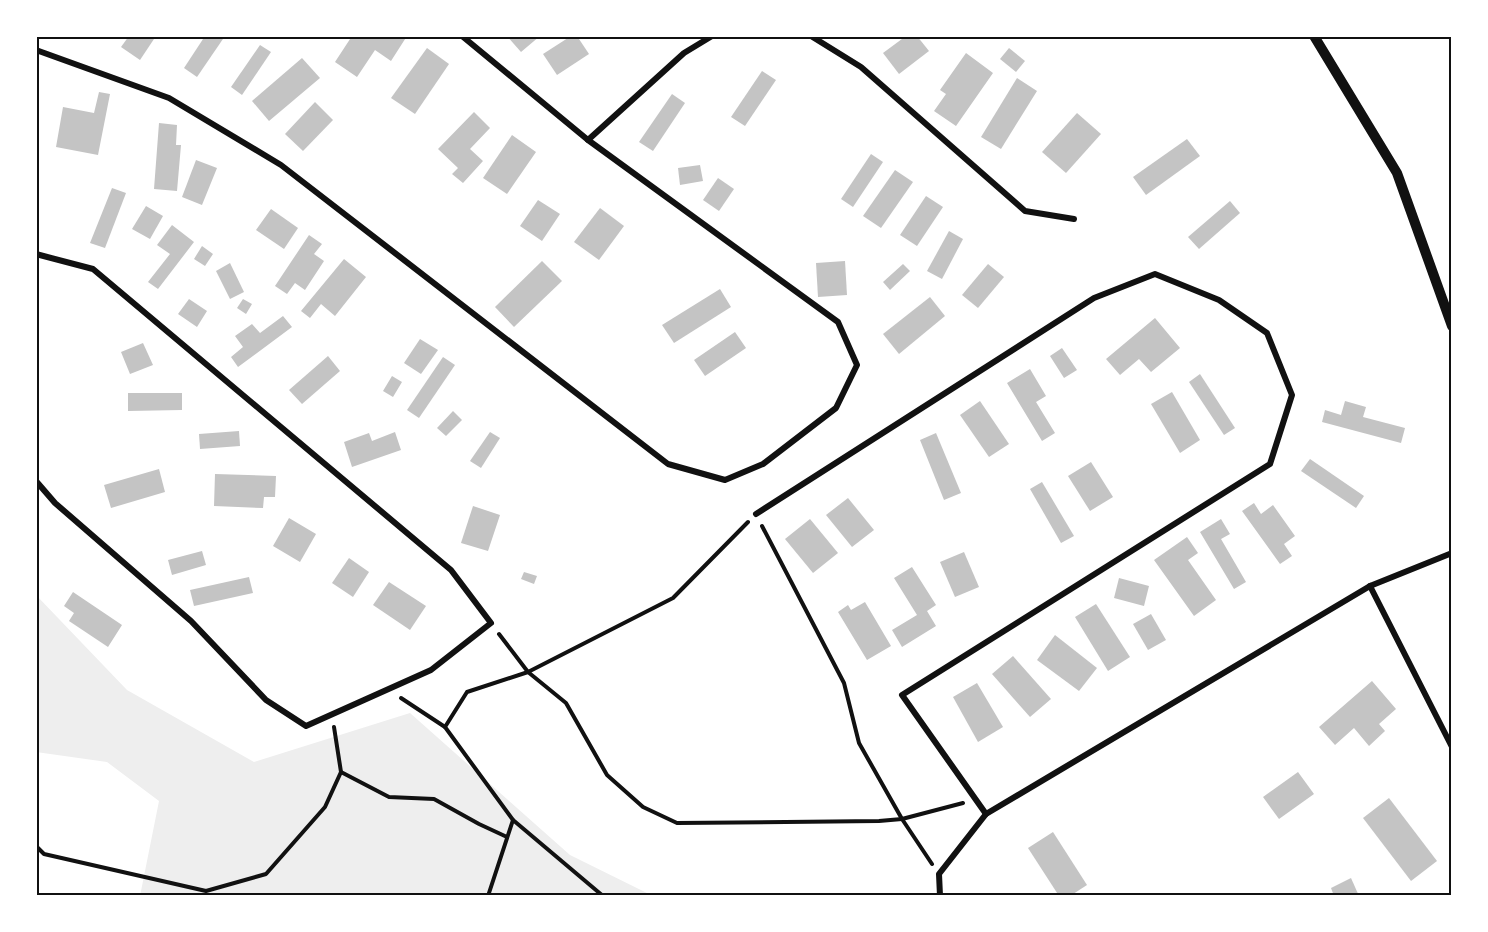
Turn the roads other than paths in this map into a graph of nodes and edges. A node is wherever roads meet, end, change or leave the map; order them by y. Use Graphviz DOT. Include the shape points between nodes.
graph roads {
  1 [pos="462,36"];
  2 [pos="712,36"];
  3 [pos="811,36"];
  4 [pos="1314,36"];
  5 [pos="36,50"];
  6 [pos="588,140"];
  7 [pos="1074,219"];
  8 [pos="36,254"];
  9 [pos="1452,326"];
  10 [pos="36,481"];
  11 [pos="756,514"];
  12 [pos="1452,553"];
  13 [pos="1370,586"];
  14 [pos="1452,747"];
  15 [pos="986,814"];
  16 [pos="940,896"];
  1 -- 6 [label="street"];
  2 -- 6 [label="street" via="684,53"];
  3 -- 7 [label="street" via="861,67 1025,210"];
  4 -- 9 [label="street" via="1397,173"];
  5 -- 6 [label="street" via="169,98 281,165 668,464 725,480 763,464 836,408 857,364 838,322"];
  8 -- 10 [label="street" via="93,269 451,570 491,623 431,670 306,726 266,700 191,621 55,503"];
  11 -- 15 [label="street" via="1094,298 1155,274 1219,300 1267,333 1292,394 1270,464 902,695"];
  12 -- 13 [label="street"];
  13 -- 14 [label="street"];
  13 -- 15 [label="street"];
  15 -- 16 [label="street" via="939,874"];
}
